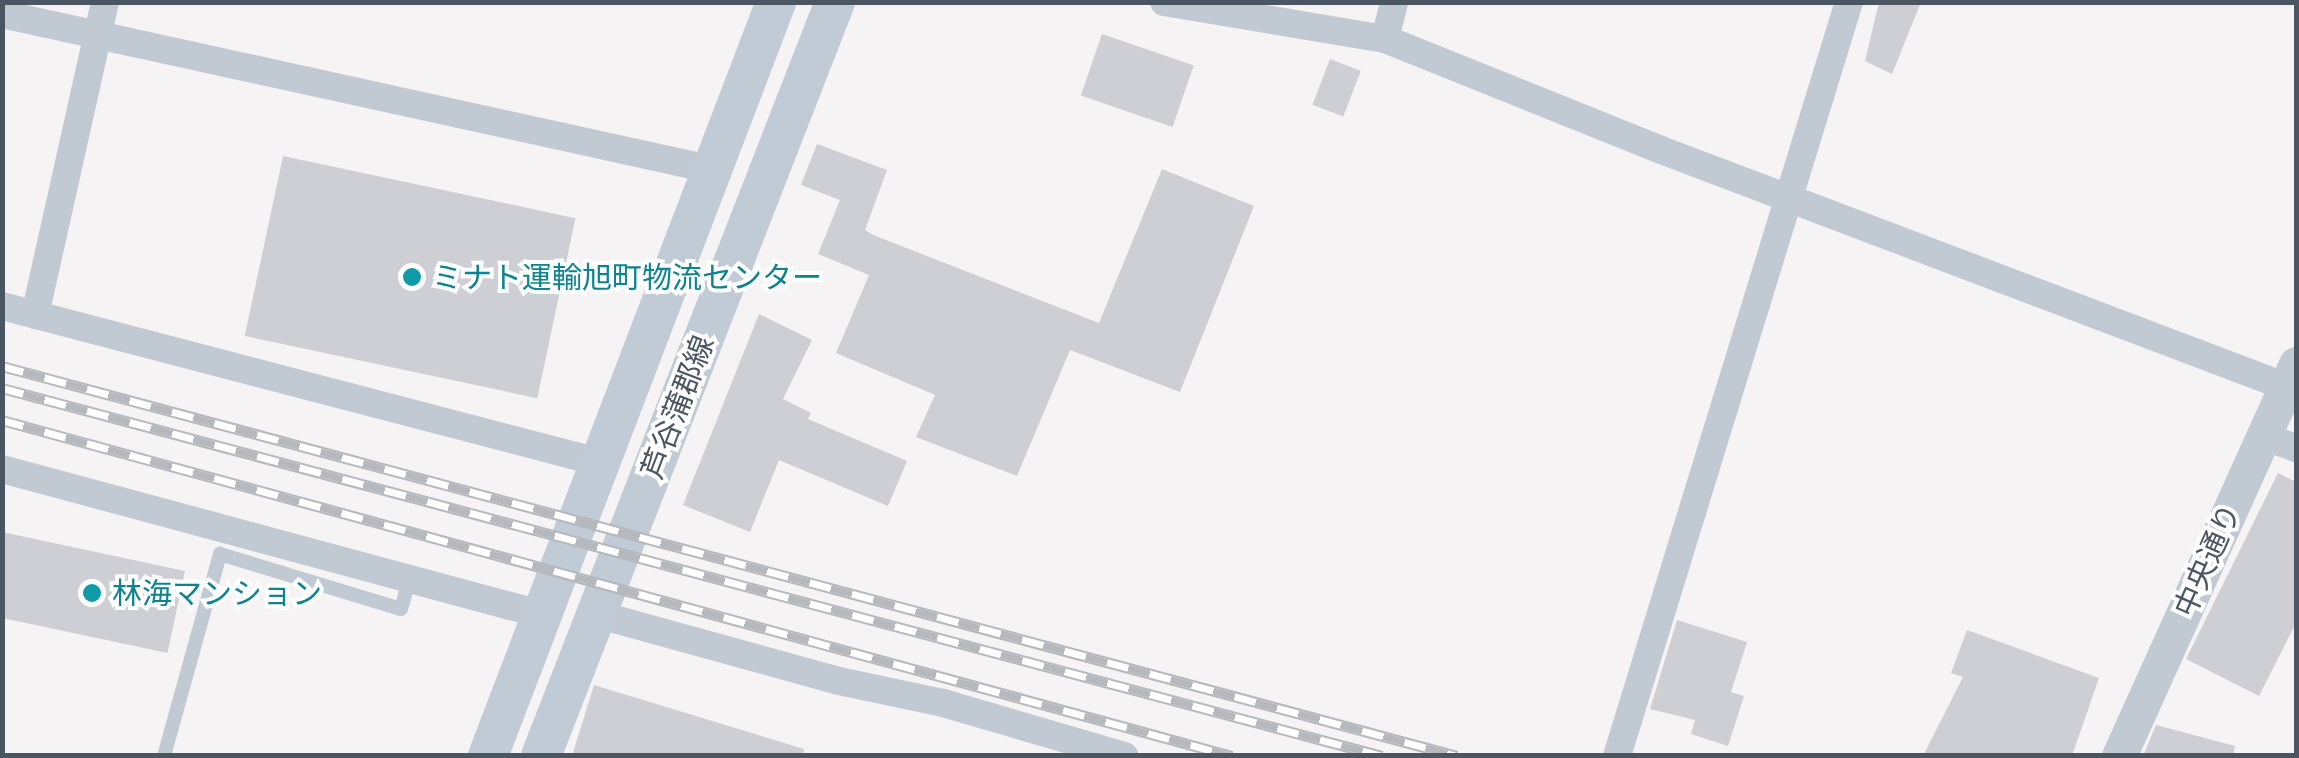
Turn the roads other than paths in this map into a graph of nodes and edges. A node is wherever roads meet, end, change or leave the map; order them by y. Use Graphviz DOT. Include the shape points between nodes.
graph roads {
  1 [pos="106,2"];
  2 [pos="776,2"];
  3 [pos="835,2"];
  4 [pos="1164,2"];
  5 [pos="1394,2"];
  6 [pos="1849,2"];
  7 [pos="2,14"];
  8 [pos="98,35"];
  9 [pos="1386,39"];
  10 [pos="710,169"];
  11 [pos="1791,196"];
  12 [pos="2,306"];
  13 [pos="34,315"];
  14 [pos="2292,376"];
  15 [pos="2263,436"];
  16 [pos="2296,448"];
  17 [pos="602,464"];
  18 [pos="2,469"];
  19 [pos="410,577"];
  20 [pos="540,614"];
  21 [pos="596,614"];
  22 [pos="164,756"];
  23 [pos="488,756"];
  24 [pos="541,756"];
  25 [pos="1124,756"];
  26 [pos="1617,756"];
  27 [pos="2120,756"];
  1 -- 8 [label="street"];
  2 -- 10 [label="main road, 芦谷蒲郡線"];
  3 -- 21 [label="main road, 芦谷蒲郡線"];
  4 -- 9 [label="street"];
  5 -- 9 [label="street"];
  6 -- 11 [label="street"];
  7 -- 8 [label="street"];
  8 -- 10 [label="street"];
  8 -- 13 [label="street"];
  9 -- 11 [label="street"];
  10 -- 17 [label="main road, 芦谷蒲郡線"];
  11 -- 14 [label="street"];
  11 -- 26 [label="street"];
  12 -- 13 [label="street"];
  13 -- 17 [label="street"];
  14 -- 15 [label="street, 中央通り"];
  15 -- 16 [label="street"];
  15 -- 27 [label="street, 中央通り"];
  17 -- 20 [label="main road, 芦谷蒲郡線"];
  18 -- 19 [label="street"];
  19 -- 20 [label="street"];
  19 -- 22 [label="lane" via="401,609 220,554"];
  20 -- 23 [label="main road, 芦谷蒲郡線"];
  21 -- 24 [label="main road, 芦谷蒲郡線"];
  21 -- 25 [label="street" via="839,681 944,702"];
}
